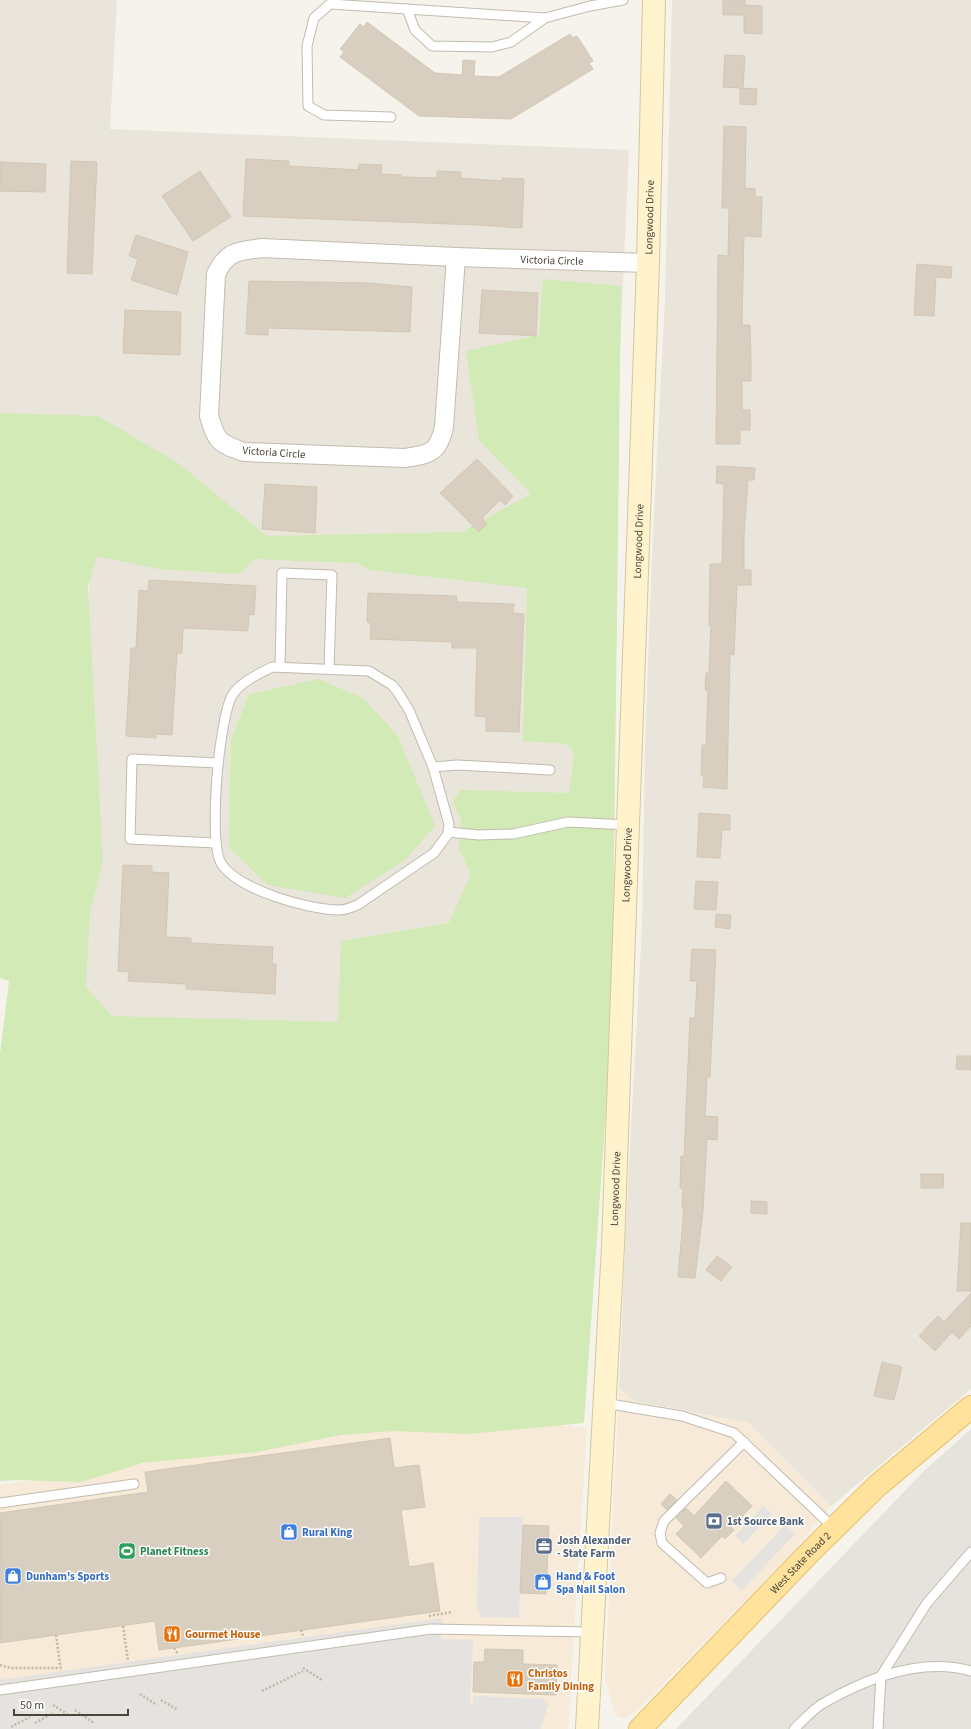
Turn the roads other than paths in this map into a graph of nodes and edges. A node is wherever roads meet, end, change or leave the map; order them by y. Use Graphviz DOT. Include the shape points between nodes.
graph roads {
  1 [pos="623,0"];
  2 [pos="654,0"];
  3 [pos="407,9"];
  4 [pos="545,18"];
  5 [pos="391,117"];
  6 [pos="456,257"];
  7 [pos="648,263"];
  8 [pos="280,667"];
  9 [pos="329,669"];
  10 [pos="218,763"];
  11 [pos="433,767"];
  12 [pos="550,770"];
  13 [pos="629,825"];
  14 [pos="448,832"];
  15 [pos="216,843"];
  16 [pos="604,1403"];
  17 [pos="971,1407"];
  18 [pos="744,1442"];
  19 [pos="134,1484"];
  20 [pos="0,1503"];
  21 [pos="834,1528"];
  22 [pos="971,1552"];
  23 [pos="721,1578"];
  24 [pos="592,1632"];
  25 [pos="971,1670"];
  26 [pos="880,1676"];
  27 [pos="0,1690"];
  28 [pos="587,1729"];
  29 [pos="640,1729"];
  30 [pos="794,1729"];
  31 [pos="878,1729"];
  1 -- 4 [label="lane"];
  2 -- 7 [label="main road, Longwood Drive"];
  3 -- 4 [label="lane"];
  3 -- 4 [label="lane" via="415,30 432,46 492,47 510,42"];
  3 -- 5 [label="lane" via="330,4 314,18 307,46 308,106 324,115"];
  6 -- 6 [label="street, Victoria Circle" via="262,248 238,251 222,261 216,274 209,416 216,437 228,446 244,452 405,458 429,454 441,440 444,427"];
  6 -- 7 [label="street, Victoria Circle"];
  7 -- 13 [label="main road, Longwood Drive"];
  8 -- 9 [label="lane"];
  8 -- 9 [label="lane" via="282,574 332,575"];
  8 -- 10 [label="lane" via="272,667 257,675 234,693 227,706"];
  9 -- 11 [label="lane" via="369,671 392,685 409,710"];
  10 -- 15 [label="lane"];
  10 -- 15 [label="lane" via="132,759 130,839"];
  11 -- 12 [label="lane" via="457,765"];
  11 -- 14 [label="lane" via="449,824"];
  13 -- 14 [label="lane" via="568,822 513,834 479,835"];
  13 -- 16 [label="main road, Longwood Drive" via="613,1246"];
  14 -- 15 [label="lane" via="434,853 359,904 339,910 271,896 245,884 222,864 217,854"];
  16 -- 18 [label="lane" via="682,1416 734,1433"];
  16 -- 24 [label="main road, Longwood Drive"];
  17 -- 21 [label="main road, West State Road 2" via="877,1486"];
  18 -- 21 [label="lane"];
  18 -- 23 [label="lane" via="664,1521 660,1533 662,1543 707,1583"];
  19 -- 20 [label="lane"];
  21 -- 29 [label="main road, West State Road 2"];
  22 -- 26 [label="lane" via="927,1603"];
  24 -- 27 [label="lane" via="431,1629"];
  24 -- 28 [label="main road, Longwood Drive"];
  25 -- 26 [label="lane" via="917,1667"];
  26 -- 30 [label="lane" via="821,1705"];
  26 -- 31 [label="lane"];
}
